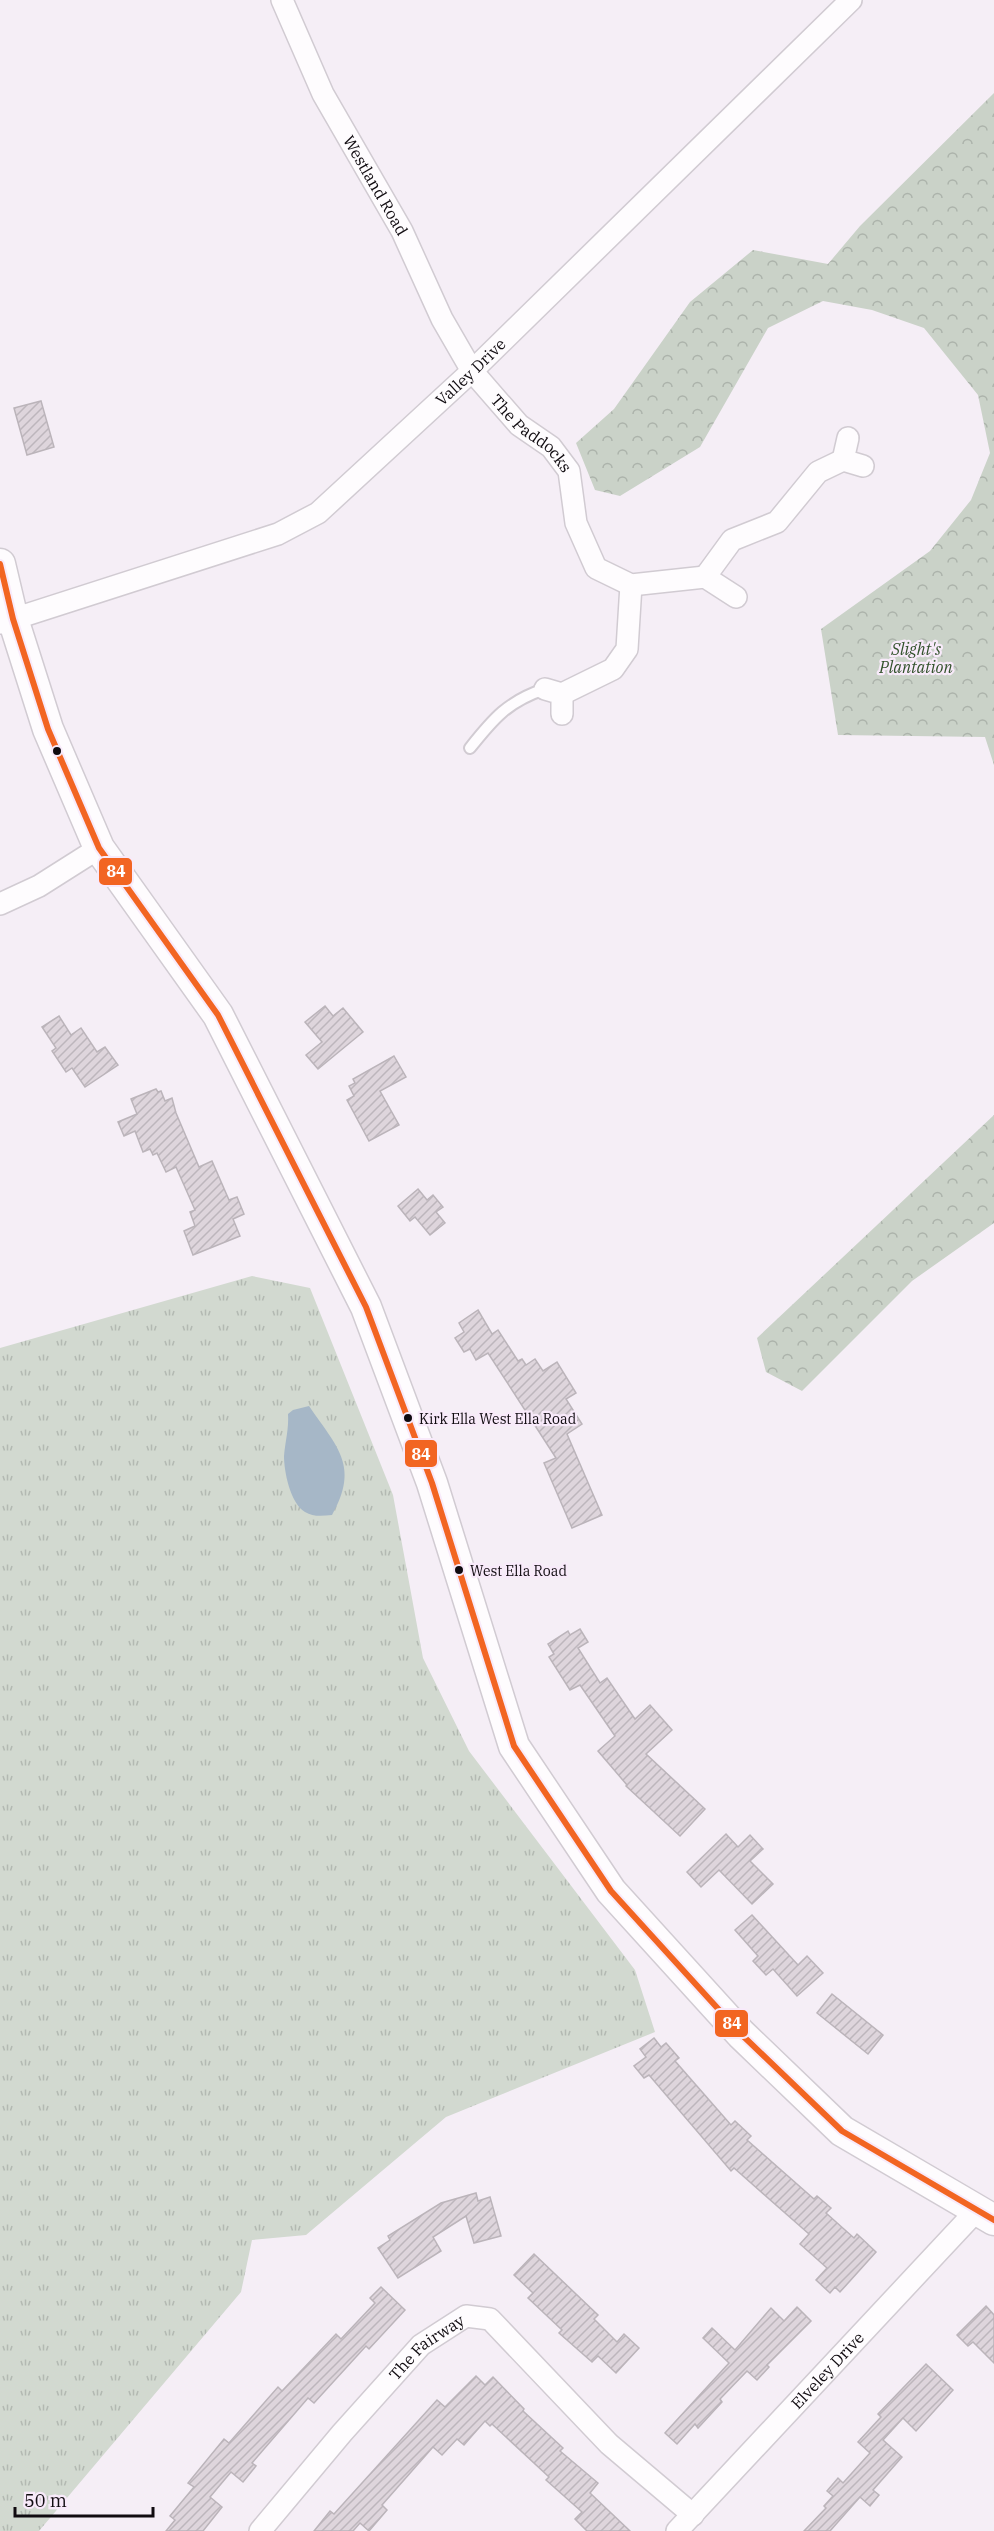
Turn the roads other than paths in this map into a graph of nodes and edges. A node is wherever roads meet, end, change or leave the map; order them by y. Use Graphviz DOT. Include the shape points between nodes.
graph roads {
  1 [pos="282,0"];
  2 [pos="851,0"];
  3 [pos="472,371"];
  4 [pos="848,438"];
  5 [pos="0,564"];
  6 [pos="705,577"];
  7 [pos="631,585"];
  8 [pos="736,597"];
  9 [pos="7,621"];
  10 [pos="556,699"];
  11 [pos="470,748"];
  12 [pos="99,848"];
  13 [pos="0,904"];
  14 [pos="986,2214"];
  15 [pos="693,2515"];
  16 [pos="260,2531"];
  17 [pos="677,2531"];
  1 -- 3 [label="street, Westland Road" via="323,94 402,231 442,319"];
  2 -- 3 [label="street, Valley Drive"];
  3 -- 7 [label="street, The Paddocks" via="519,425 551,447 569,471 576,523 597,568"];
  3 -- 9 [label="street, Valley Drive" via="318,513 278,534"];
  4 -- 6 [label="street" via="853,463 818,472 777,522 732,540"];
  5 -- 9 [label="street"];
  6 -- 7 [label="street"];
  6 -- 8 [label="street"];
  7 -- 10 [label="street" via="627,649 613,669"];
  9 -- 12 [label="street"];
  10 -- 11 [label="lane" via="509,705"];
  12 -- 13 [label="street" via="39,886"];
  12 -- 14 [label="street" via="218,1015 366,1306 432,1483 514,1746 611,1891 741,2034 842,2131"];
  14 -- 15 [label="street, Elveley Drive"];
  15 -- 16 [label="street, The Fairway" via="609,2444 490,2319 466,2316 421,2345"];
  15 -- 17 [label="street, Elveley Drive"];
}
